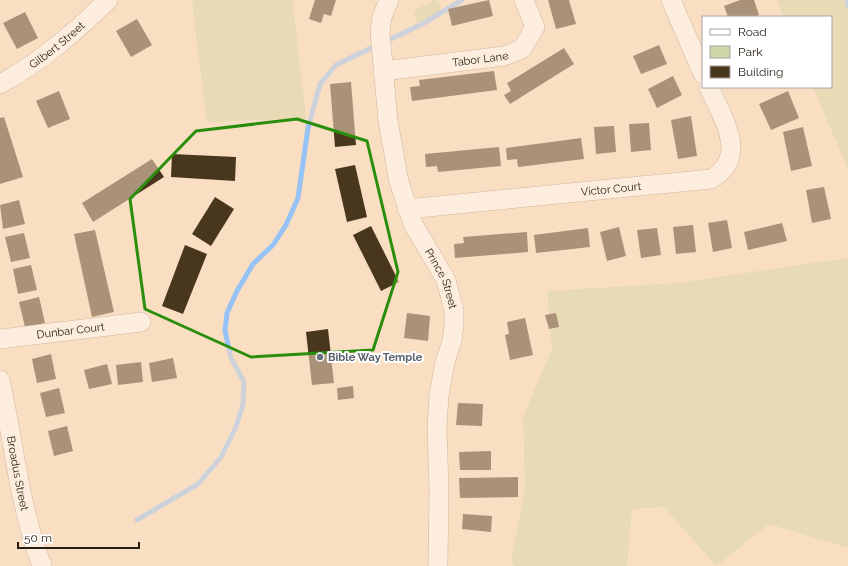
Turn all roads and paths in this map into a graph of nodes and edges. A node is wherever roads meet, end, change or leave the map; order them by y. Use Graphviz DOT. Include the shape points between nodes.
graph roads {
  1 [pos="108,0"];
  2 [pos="389,0"];
  3 [pos="524,0"];
  4 [pos="671,0"];
  5 [pos="383,70"];
  6 [pos="702,72"];
  7 [pos="0,84"];
  8 [pos="709,88"];
  9 [pos="407,209"];
  10 [pos="141,322"];
  11 [pos="0,339"];
  12 [pos="0,380"];
  13 [pos="42,566"];
  14 [pos="438,566"];
  1 -- 7 [label="street, Gilbert Street" via="40,60"];
  2 -- 5 [label="street, Prince Street" via="382,17 380,32"];
  3 -- 5 [label="street, Tabor Lane" via="535,27 522,49 504,56"];
  4 -- 6 [label="street"];
  5 -- 9 [label="street, Prince Street" via="399,182"];
  8 -- 9 [label="street, Victor Court" via="732,146 726,166 720,174 711,179"];
  9 -- 14 [label="street, Prince Street" via="420,239 446,280 454,310 452,341 439,395 437,427"];
  10 -- 11 [label="street, Dunbar Court"];
  12 -- 13 [label="street, Broadus Street" via="22,496"];
}
